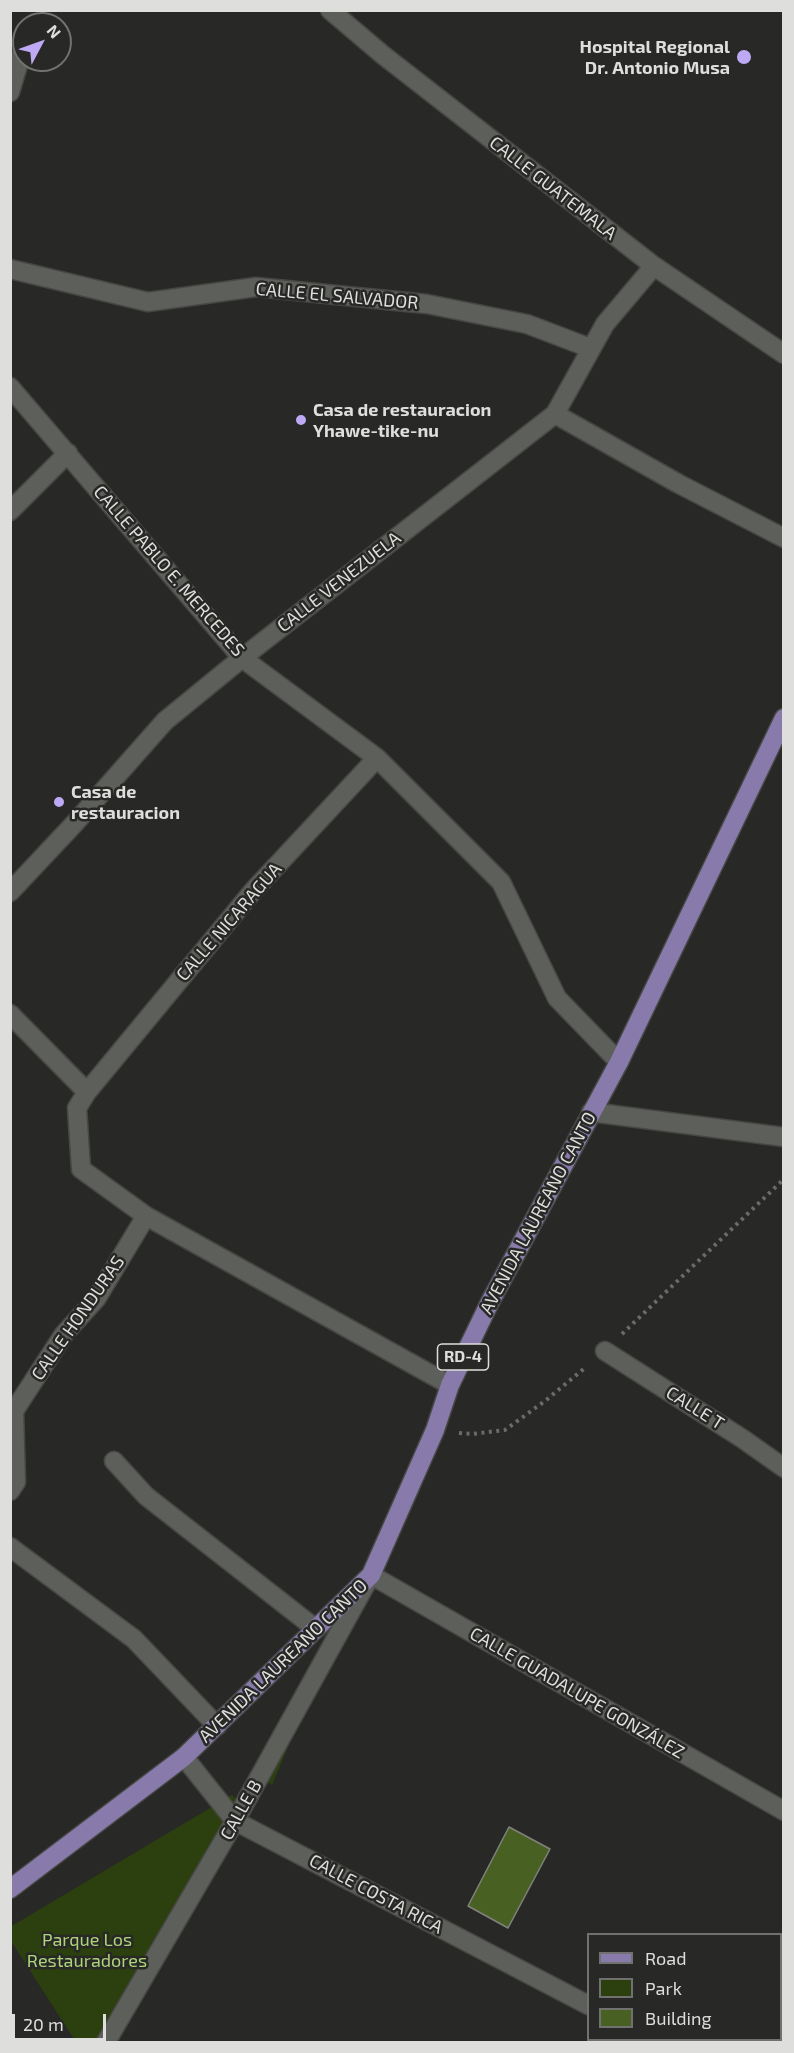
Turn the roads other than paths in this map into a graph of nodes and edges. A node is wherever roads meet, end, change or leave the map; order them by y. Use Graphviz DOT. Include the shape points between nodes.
graph roads {
  1 [pos="330,10"];
  2 [pos="16,72"];
  3 [pos="10,93"];
  4 [pos="654,266"];
  5 [pos="10,269"];
  6 [pos="590,348"];
  7 [pos="783,354"];
  8 [pos="10,387"];
  9 [pos="555,414"];
  10 [pos="68,453"];
  11 [pos="10,511"];
  12 [pos="783,538"];
  13 [pos="242,658"];
  14 [pos="783,718"];
  15 [pos="377,759"];
  16 [pos="10,892"];
  17 [pos="10,1014"];
  18 [pos="619,1062"];
  19 [pos="87,1092"];
  20 [pos="591,1112"];
  21 [pos="783,1137"];
  22 [pos="146,1216"];
  23 [pos="605,1351"];
  24 [pos="450,1385"];
  25 [pos="114,1461"];
  26 [pos="783,1468"];
  27 [pos="10,1491"];
  28 [pos="10,1547"];
  29 [pos="371,1575"];
  30 [pos="316,1629"];
  31 [pos="217,1726"];
  32 [pos="184,1758"];
  33 [pos="783,1811"];
  34 [pos="235,1821"];
  35 [pos="10,1889"];
  36 [pos="587,2005"];
  37 [pos="106,2043"];
  1 -- 4 [label="street, CALLE GUATEMALA"];
  2 -- 3 [label="street"];
  4 -- 6 [label="street, CALLE VENEZUELA"];
  4 -- 7 [label="street, CALLE GUATEMALA"];
  5 -- 6 [label="street, CALLE EL SALVADOR" via="148,303 256,287 427,304 527,324"];
  6 -- 9 [label="street, CALLE VENEZUELA"];
  8 -- 10 [label="street, CALLE PABLO E. MERCEDES"];
  9 -- 12 [label="street"];
  9 -- 13 [label="street, CALLE VENEZUELA"];
  10 -- 11 [label="street"];
  10 -- 13 [label="street, CALLE PABLO E. MERCEDES"];
  13 -- 15 [label="street, CALLE PABLO E. MERCEDES"];
  13 -- 16 [label="street, CALLE VENEZUELA" via="165,721"];
  14 -- 18 [label="main road, AVENIDA LAUREANO CANTO / RD-4"];
  15 -- 18 [label="street, CALLE PABLO E. MERCEDES" via="501,882 557,998"];
  15 -- 19 [label="street, CALLE NICARAGUA" via="253,891"];
  17 -- 19 [label="street"];
  18 -- 20 [label="main road, AVENIDA LAUREANO CANTO / RD-4"];
  19 -- 22 [label="street" via="77,1108 81,1169"];
  20 -- 21 [label="street"];
  20 -- 24 [label="main road, AVENIDA LAUREANO CANTO / RD-4"];
  22 -- 24 [label="street"];
  22 -- 27 [label="street, CALLE HONDURAS" via="96,1299 64,1334 14,1411 16,1482"];
  23 -- 26 [label="street, CALLE T"];
  24 -- 29 [label="main road, AVENIDA LAUREANO CANTO / RD-4" via="435,1430"];
  25 -- 30 [label="street" via="146,1496"];
  28 -- 31 [label="street" via="134,1639"];
  29 -- 30 [label="main road, AVENIDA LAUREANO CANTO / RD-4"];
  29 -- 33 [label="street, CALLE GUADALUPE GONZÁLEZ"];
  29 -- 34 [label="street, CALLE B"];
  30 -- 31 [label="main road, AVENIDA LAUREANO CANTO / RD-4"];
  31 -- 32 [label="main road, AVENIDA LAUREANO CANTO / RD-4"];
  32 -- 34 [label="street, CALLE COSTA RICA"];
  32 -- 35 [label="main road, AVENIDA LAUREANO CANTO / RD-4"];
  34 -- 36 [label="street, CALLE COSTA RICA"];
  34 -- 37 [label="street, CALLE B"];
}
